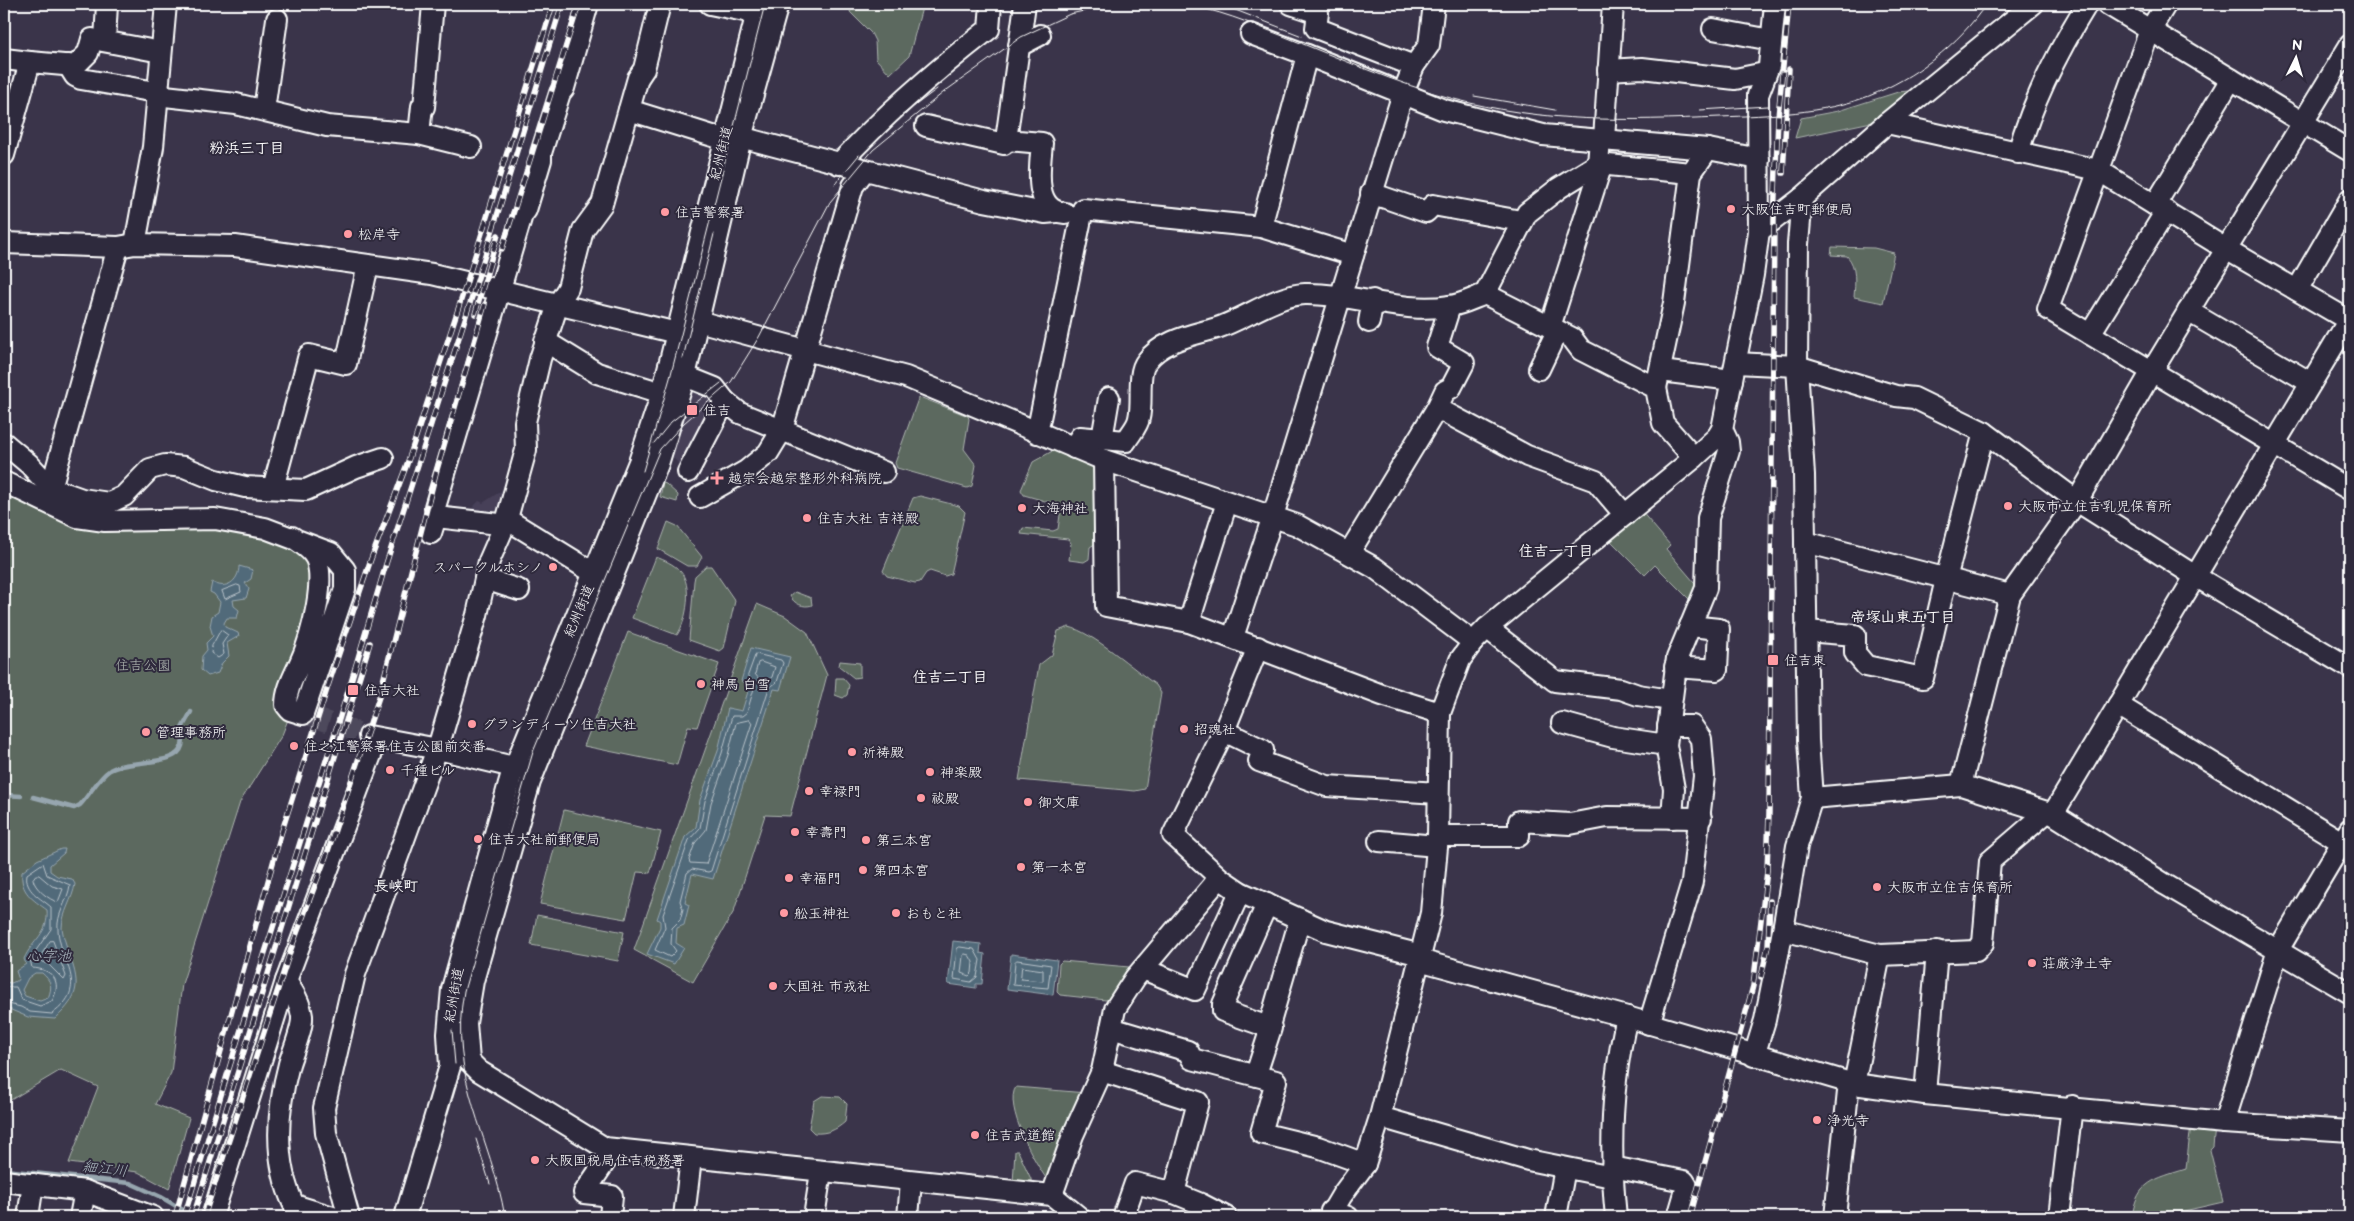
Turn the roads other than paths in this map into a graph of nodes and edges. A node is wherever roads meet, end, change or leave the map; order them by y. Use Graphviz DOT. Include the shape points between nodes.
graph roads {
  1 [pos="107,4"];
  2 [pos="166,4"];
  3 [pos="433,4"];
  4 [pos="588,4"];
  5 [pos="660,4"];
  6 [pos="710,4"];
  7 [pos="991,4"];
  8 [pos="1025,4"];
  9 [pos="1291,4"];
  10 [pos="1434,4"];
  11 [pos="1612,4"];
  12 [pos="1775,4"];
  13 [pos="2033,4"];
  14 [pos="2086,4"];
  15 [pos="2107,4"];
  16 [pos="2166,4"];
  17 [pos="767,10"];
  18 [pos="277,19"];
  19 [pos="1712,30"];
  20 [pos="2150,30"];
  21 [pos="1251,34"];
  22 [pos="1040,35"];
  23 [pos="105,40"];
  24 [pos="1771,40"];
  25 [pos="1019,46"];
  26 [pos="161,52"];
  27 [pos="1307,55"];
  28 [pos="2348,55"];
  29 [pos="4,59"];
  30 [pos="30,62"];
  31 [pos="68,65"];
  32 [pos="1414,66"];
  33 [pos="1608,70"];
  34 [pos="1765,73"];
  35 [pos="2231,79"];
  36 [pos="156,93"];
  37 [pos="1403,93"];
  38 [pos="264,110"];
  39 [pos="629,110"];
  40 [pos="2303,122"];
  41 [pos="1887,123"];
  42 [pos="926,126"];
  43 [pos="419,134"];
  44 [pos="732,138"];
  45 [pos="1602,139"];
  46 [pos="1004,144"];
  47 [pos="471,147"];
  48 [pos="1708,149"];
  49 [pos="2350,151"];
  50 [pos="2018,153"];
  51 [pos="4,155"];
  52 [pos="1759,159"];
  53 [pos="839,164"];
  54 [pos="1600,164"];
  55 [pos="864,170"];
  56 [pos="2098,170"];
  57 [pos="1691,173"];
  58 [pos="1371,194"];
  59 [pos="1802,198"];
  60 [pos="2350,200"];
  61 [pos="2160,208"];
  62 [pos="1056,212"];
  63 [pos="1082,214"];
  64 [pos="1521,221"];
  65 [pos="1261,227"];
  66 [pos="1759,230"];
  67 [pos="4,243"];
  68 [pos="127,246"];
  69 [pos="2226,248"];
  70 [pos="1353,255"];
  71 [pos="368,265"];
  72 [pos="500,290"];
  73 [pos="2298,290"];
  74 [pos="1485,294"];
  75 [pos="1339,295"];
  76 [pos="1373,300"];
  77 [pos="558,304"];
  78 [pos="1450,306"];
  79 [pos="2188,311"];
  80 [pos="698,320"];
  81 [pos="2350,320"];
  82 [pos="1369,322"];
  83 [pos="1554,329"];
  84 [pos="677,333"];
  85 [pos="2090,334"];
  86 [pos="545,341"];
  87 [pos="806,348"];
  88 [pos="1797,366"];
  89 [pos="1540,369"];
  90 [pos="2152,371"];
  91 [pos="1734,372"];
  92 [pos="685,376"];
  93 [pos="1659,380"];
  94 [pos="2311,383"];
  95 [pos="662,392"];
  96 [pos="1110,398"];
  97 [pos="725,401"];
  98 [pos="1437,408"];
  99 [pos="1722,429"];
  100 [pos="782,430"];
  101 [pos="1984,432"];
  102 [pos="1038,433"];
  103 [pos="1102,439"];
  104 [pos="4,443"];
  105 [pos="2274,445"];
  106 [pos="1074,448"];
  107 [pos="383,458"];
  108 [pos="1694,458"];
  109 [pos="1104,460"];
  110 [pos="688,472"];
  111 [pos="884,472"];
  112 [pos="4,482"];
  113 [pos="273,488"];
  114 [pos="2350,490"];
  115 [pos="48,494"];
  116 [pos="700,497"];
  117 [pos="1227,502"];
  118 [pos="2077,502"];
  119 [pos="1625,515"];
  120 [pos="1273,516"];
  121 [pos="506,522"];
  122 [pos="292,537"];
  123 [pos="1806,542"];
  124 [pos="1349,554"];
  125 [pos="594,573"];
  126 [pos="2195,576"];
  127 [pos="485,579"];
  128 [pos="1946,579"];
  129 [pos="519,590"];
  130 [pos="2010,595"];
  131 [pos="318,598"];
  132 [pos="341,603"];
  133 [pos="1189,622"];
  134 [pos="1690,626"];
  135 [pos="1487,628"];
  136 [pos="1806,631"];
  137 [pos="1232,637"];
  138 [pos="1473,642"];
  139 [pos="1258,647"];
  140 [pos="1675,667"];
  141 [pos="2350,668"];
  142 [pos="1671,700"];
  143 [pos="2118,705"];
  144 [pos="1440,713"];
  145 [pos="1562,723"];
  146 [pos="1224,731"];
  147 [pos="1667,736"];
  148 [pos="438,748"];
  149 [pos="514,765"];
  150 [pos="533,772"];
  151 [pos="1961,785"];
  152 [pos="1438,793"];
  153 [pos="1812,798"];
  154 [pos="2050,813"];
  155 [pos="1672,818"];
  156 [pos="1701,818"];
  157 [pos="2348,839"];
  158 [pos="1437,841"];
  159 [pos="1379,842"];
  160 [pos="1221,879"];
  161 [pos="1240,892"];
  162 [pos="1267,904"];
  163 [pos="1300,919"];
  164 [pos="1783,930"];
  165 [pos="2278,950"];
  166 [pos="1936,951"];
  167 [pos="1880,954"];
  168 [pos="1420,958"];
  169 [pos="1143,969"];
  170 [pos="286,982"];
  171 [pos="2350,993"];
  172 [pos="1628,1017"];
  173 [pos="1648,1024"];
  174 [pos="1269,1026"];
  175 [pos="1111,1028"];
  176 [pos="1754,1056"];
  177 [pos="459,1064"];
  178 [pos="1102,1071"];
  179 [pos="1258,1076"];
  180 [pos="1852,1083"];
  181 [pos="1925,1094"];
  182 [pos="2072,1106"];
  183 [pos="1380,1117"];
  184 [pos="2224,1122"];
  185 [pos="2350,1132"];
  186 [pos="613,1150"];
  187 [pos="691,1158"];
  188 [pos="1365,1164"];
  189 [pos="1565,1168"];
  190 [pos="821,1172"];
  191 [pos="1612,1172"];
  192 [pos="4,1181"];
  193 [pos="911,1182"];
  194 [pos="33,1184"];
  195 [pos="85,1191"];
  196 [pos="1174,1193"];
  197 [pos="1052,1195"];
  198 [pos="291,1211"];
  199 [pos="1336,1215"];
  200 [pos="28,1217"];
  201 [pos="80,1217"];
  202 [pos="153,1217"];
  203 [pos="212,1217"];
  204 [pos="333,1217"];
  205 [pos="348,1217"];
  206 [pos="405,1217"];
  207 [pos="610,1217"];
  208 [pos="684,1217"];
  209 [pos="814,1217"];
  210 [pos="908,1217"];
  211 [pos="1079,1217"];
  212 [pos="1123,1217"];
  213 [pos="1226,1217"];
  214 [pos="1556,1217"];
  215 [pos="1616,1217"];
  216 [pos="1678,1217"];
  217 [pos="1835,1217"];
  218 [pos="2059,1217"];
  1 -- 23 [label="street"];
  2 -- 26 [label="street"];
  3 -- 43 [label="street"];
  4 -- 72 [label="street"];
  5 -- 39 [label="street" via="644,69 638,78"];
  6 -- 17 [label="street"];
  7 -- 53 [label="street" via="989,29 938,68 870,130"];
  8 -- 25 [label="street"];
  9 -- 32 [label="street" via="1318,13 1316,28"];
  10 -- 32 [label="street" via="1429,44"];
  11 -- 33 [label="street"];
  12 -- 24 [label="street"];
  13 -- 41 [label="street"];
  14 -- 50 [label="street" via="2058,51 2026,125"];
  15 -- 20 [label="street"];
  16 -- 20 [label="street"];
  17 -- 44 [label="street, 紀州街道"];
  18 -- 38 [label="street"];
  19 -- 24 [label="street"];
  20 -- 35 [label="street"];
  20 -- 56 [label="street"];
  21 -- 27 [label="street"];
  22 -- 25 [label="street"];
  23 -- 26 [label="street"];
  23 -- 31 [label="street" via="92,39 88,53 75,66"];
  24 -- 34 [label="street" via="1769,66"];
  25 -- 62 [label="street" via="1006,140 1042,143 1038,181 1044,200"];
  26 -- 36 [label="street"];
  27 -- 37 [label="street"];
  27 -- 65 [label="street"];
  28 -- 40 [label="street"];
  29 -- 30 [label="street"];
  30 -- 31 [label="street"];
  30 -- 51 [label="street"];
  31 -- 36 [label="street" via="81,79"];
  32 -- 37 [label="street"];
  33 -- 34 [label="street" via="1642,68 1735,79"];
  33 -- 45 [label="street"];
  34 -- 52 [label="street" via="1758,94"];
  35 -- 40 [label="street"];
  35 -- 61 [label="street"];
  36 -- 38 [label="street"];
  36 -- 68 [label="street" via="153,146"];
  37 -- 45 [label="street" via="1444,110 1543,135"];
  37 -- 58 [label="street"];
  38 -- 43 [label="street" via="326,126"];
  39 -- 44 [label="street" via="716,137"];
  39 -- 77 [label="street" via="602,204 583,230 568,288"];
  40 -- 49 [label="street"];
  40 -- 69 [label="street"];
  41 -- 50 [label="street"];
  41 -- 59 [label="street"];
  42 -- 46 [label="street"];
  43 -- 47 [label="street"];
  44 -- 53 [label="street"];
  44 -- 80 [label="street, 紀州街道"];
  44 -- 84 [label="street, 紀州街道"];
  45 -- 48 [label="street"];
  45 -- 54 [label="street"];
  48 -- 52 [label="street"];
  48 -- 57 [label="street"];
  50 -- 56 [label="street"];
  52 -- 66 [label="street"];
  53 -- 55 [label="street"];
  54 -- 57 [label="street"];
  54 -- 64 [label="street" via="1559,188"];
  54 -- 83 [label="street"];
  55 -- 62 [label="street" via="984,201 1045,213"];
  55 -- 87 [label="street" via="853,186"];
  56 -- 61 [label="street"];
  56 -- 85 [label="street" via="2048,309"];
  57 -- 93 [label="street" via="1674,303"];
  58 -- 64 [label="street" via="1426,212 1433,205"];
  58 -- 70 [label="street"];
  59 -- 66 [label="street"];
  59 -- 88 [label="street" via="1798,244"];
  60 -- 73 [label="street"];
  61 -- 69 [label="street"];
  61 -- 85 [label="street"];
  62 -- 63 [label="street"];
  63 -- 65 [label="street" via="1083,209"];
  63 -- 102 [label="street"];
  64 -- 74 [label="street"];
  65 -- 70 [label="street"];
  66 -- 91 [label="street"];
  67 -- 68 [label="street"];
  68 -- 71 [label="street" via="235,246"];
  68 -- 115 [label="street"];
  69 -- 73 [label="street"];
  69 -- 79 [label="street"];
  70 -- 75 [label="street"];
  71 -- 72 [label="street" via="432,274"];
  71 -- 113 [label="street" via="346,364 309,354"];
  72 -- 77 [label="street"];
  72 -- 121 [label="street" via="435,507 433,524"];
  73 -- 81 [label="street"];
  74 -- 78 [label="street"];
  74 -- 83 [label="street"];
  75 -- 76 [label="street"];
  75 -- 103 [label="street" via="1303,294 1272,303 1231,323 1187,335 1163,348 1145,362 1139,420 1126,441"];
  75 -- 120 [label="street"];
  76 -- 78 [label="street" via="1420,307"];
  76 -- 82 [label="street"];
  77 -- 84 [label="street"];
  77 -- 86 [label="street"];
  78 -- 98 [label="street" via="1436,348 1464,363"];
  79 -- 90 [label="street"];
  79 -- 94 [label="street"];
  80 -- 87 [label="street"];
  80 -- 92 [label="street, 紀州街道"];
  81 -- 94 [label="street"];
  83 -- 89 [label="street"];
  83 -- 93 [label="street" via="1572,338 1582,350"];
  84 -- 95 [label="street, 紀州街道"];
  85 -- 90 [label="street"];
  86 -- 95 [label="street" via="597,373"];
  86 -- 121 [label="street" via="525,422 526,450"];
  87 -- 100 [label="street"];
  87 -- 102 [label="street" via="906,377"];
  88 -- 91 [label="street"];
  88 -- 101 [label="street" via="1896,396 1914,398"];
  88 -- 123 [label="street"];
  90 -- 105 [label="street"];
  90 -- 118 [label="street"];
  91 -- 93 [label="street"];
  91 -- 99 [label="street"];
  92 -- 97 [label="street" via="715,388"];
  92 -- 150 [label="street, 紀州街道" via="655,472"];
  93 -- 108 [label="street" via="1663,423"];
  94 -- 105 [label="street"];
  95 -- 125 [label="street, 紀州街道" via="639,462"];
  96 -- 103 [label="street"];
  97 -- 100 [label="street" via="740,413"];
  97 -- 110 [label="street"];
  98 -- 119 [label="street" via="1527,456 1596,481"];
  98 -- 124 [label="street"];
  99 -- 108 [label="street"];
  99 -- 134 [label="street" via="1729,451 1708,518 1706,588"];
  100 -- 111 [label="street"];
  100 -- 116 [label="street" via="768,453 746,471"];
  101 -- 118 [label="street"];
  101 -- 128 [label="street"];
  102 -- 106 [label="street"];
  103 -- 106 [label="street" via="1080,437"];
  104 -- 115 [label="street" via="29,464"];
  105 -- 114 [label="street"];
  105 -- 126 [label="street"];
  106 -- 109 [label="street"];
  107 -- 113 [label="street" via="306,490"];
  108 -- 119 [label="street"];
  109 -- 117 [label="street"];
  109 -- 133 [label="street" via="1106,606"];
  112 -- 115 [label="street"];
  113 -- 115 [label="street" via="245,487 165,464 150,469 124,496 109,503"];
  115 -- 122 [label="street" via="77,517 105,521 215,519 265,528"];
  117 -- 120 [label="street"];
  117 -- 133 [label="street"];
  118 -- 126 [label="street"];
  118 -- 130 [label="street"];
  119 -- 135 [label="street"];
  120 -- 124 [label="street" via="1297,525"];
  120 -- 137 [label="street"];
  121 -- 125 [label="street" via="513,523"];
  121 -- 127 [label="street"];
  122 -- 131 [label="street" via="314,554 320,570"];
  122 -- 132 [label="street" via="331,553 345,570"];
  123 -- 128 [label="street"];
  123 -- 136 [label="street"];
  124 -- 138 [label="street" via="1375,568"];
  125 -- 149 [label="street, 紀州街道"];
  126 -- 141 [label="street"];
  126 -- 143 [label="street"];
  127 -- 129 [label="street"];
  127 -- 148 [label="street"];
  128 -- 130 [label="street"];
  128 -- 136 [label="street" via="1924,678 1866,666 1855,653 1855,635"];
  130 -- 151 [label="street"];
  131 -- 132 [label="street" via="322,592 330,590 338,595"];
  131 -- 132 [label="street" via="304,656 286,696 290,710 307,715"];
  133 -- 137 [label="street"];
  134 -- 140 [label="street"];
  134 -- 140 [label="street" via="1719,628 1716,670"];
  135 -- 138 [label="street"];
  135 -- 142 [label="street" via="1555,681 1621,689"];
  136 -- 153 [label="street"];
  137 -- 139 [label="street"];
  138 -- 144 [label="street" via="1460,660"];
  139 -- 144 [label="street" via="1382,695"];
  139 -- 146 [label="street"];
  140 -- 142 [label="street"];
  142 -- 147 [label="street"];
  143 -- 154 [label="street"];
  143 -- 157 [label="street"];
  144 -- 152 [label="street"];
  145 -- 147 [label="street" via="1613,738"];
  146 -- 152 [label="street" via="1263,750 1259,760 1327,786"];
  146 -- 160 [label="street" via="1173,835"];
  147 -- 155 [label="street" via="1674,788"];
  147 -- 156 [label="street" via="1692,726 1701,739 1704,776"];
  148 -- 149 [label="street"];
  148 -- 170 [label="street" via="373,738"];
  148 -- 205 [label="street" via="355,974 324,1108 326,1133"];
  149 -- 150 [label="street"];
  149 -- 177 [label="street, 紀州街道" via="452,989 448,1034"];
  150 -- 177 [label="street, 紀州街道" via="473,981"];
  151 -- 153 [label="street"];
  151 -- 154 [label="street"];
  152 -- 158 [label="street"];
  153 -- 164 [label="street" via="1797,846"];
  154 -- 165 [label="street"];
  154 -- 166 [label="street" via="1990,861 1983,943 1976,951"];
  155 -- 156 [label="street"];
  155 -- 158 [label="street" via="1607,817 1570,824 1519,821 1519,836"];
  156 -- 173 [label="street" via="1692,882"];
  157 -- 165 [label="street"];
  158 -- 159 [label="street"];
  158 -- 168 [label="street" via="1431,913"];
  160 -- 161 [label="street"];
  160 -- 169 [label="street"];
  161 -- 162 [label="street"];
  161 -- 169 [label="street" via="1195,990"];
  162 -- 163 [label="street"];
  162 -- 174 [label="street" via="1223,1004 1223,1011"];
  163 -- 168 [label="street" via="1326,931"];
  163 -- 174 [label="street"];
  164 -- 167 [label="street"];
  164 -- 176 [label="street" via="1765,1020"];
  165 -- 171 [label="street"];
  165 -- 184 [label="street"];
  166 -- 167 [label="street"];
  166 -- 181 [label="street"];
  167 -- 180 [label="street"];
  168 -- 172 [label="street"];
  168 -- 183 [label="street"];
  169 -- 175 [label="street" via="1116,1009"];
  170 -- 198 [label="street" via="299,1001 302,1018 282,1091 279,1147"];
  170 -- 203 [label="street"];
  172 -- 173 [label="street"];
  172 -- 191 [label="street" via="1618,1056 1613,1099"];
  173 -- 176 [label="street"];
  174 -- 179 [label="street"];
  175 -- 178 [label="street"];
  175 -- 179 [label="street" via="1188,1051 1192,1059"];
  176 -- 180 [label="street"];
  177 -- 186 [label="street" via="479,1071 578,1134"];
  177 -- 206 [label="street, 紀州街道"];
  178 -- 196 [label="street" via="1198,1102"];
  178 -- 197 [label="street" via="1073,1135"];
  179 -- 188 [label="street" via="1276,1081 1261,1133 1318,1147"];
  180 -- 181 [label="street"];
  180 -- 217 [label="street"];
  181 -- 182 [label="street"];
  182 -- 184 [label="street"];
  182 -- 218 [label="street"];
  183 -- 188 [label="street"];
  183 -- 189 [label="street"];
  184 -- 185 [label="street"];
  186 -- 187 [label="street"];
  186 -- 207 [label="street" via="584,1193 612,1196"];
  187 -- 190 [label="street"];
  187 -- 208 [label="street"];
  188 -- 199 [label="street"];
  189 -- 191 [label="street"];
  189 -- 214 [label="street"];
  190 -- 193 [label="street"];
  190 -- 209 [label="street"];
  191 -- 215 [label="street"];
  191 -- 216 [label="street" via="1684,1181 1687,1186"];
  192 -- 194 [label="street"];
  193 -- 197 [label="street"];
  193 -- 210 [label="street"];
  194 -- 195 [label="street"];
  194 -- 200 [label="street"];
  195 -- 201 [label="street"];
  195 -- 202 [label="street"];
  196 -- 212 [label="street" via="1134,1183"];
  196 -- 213 [label="street"];
  197 -- 211 [label="street"];
  198 -- 204 [label="street"];
}
